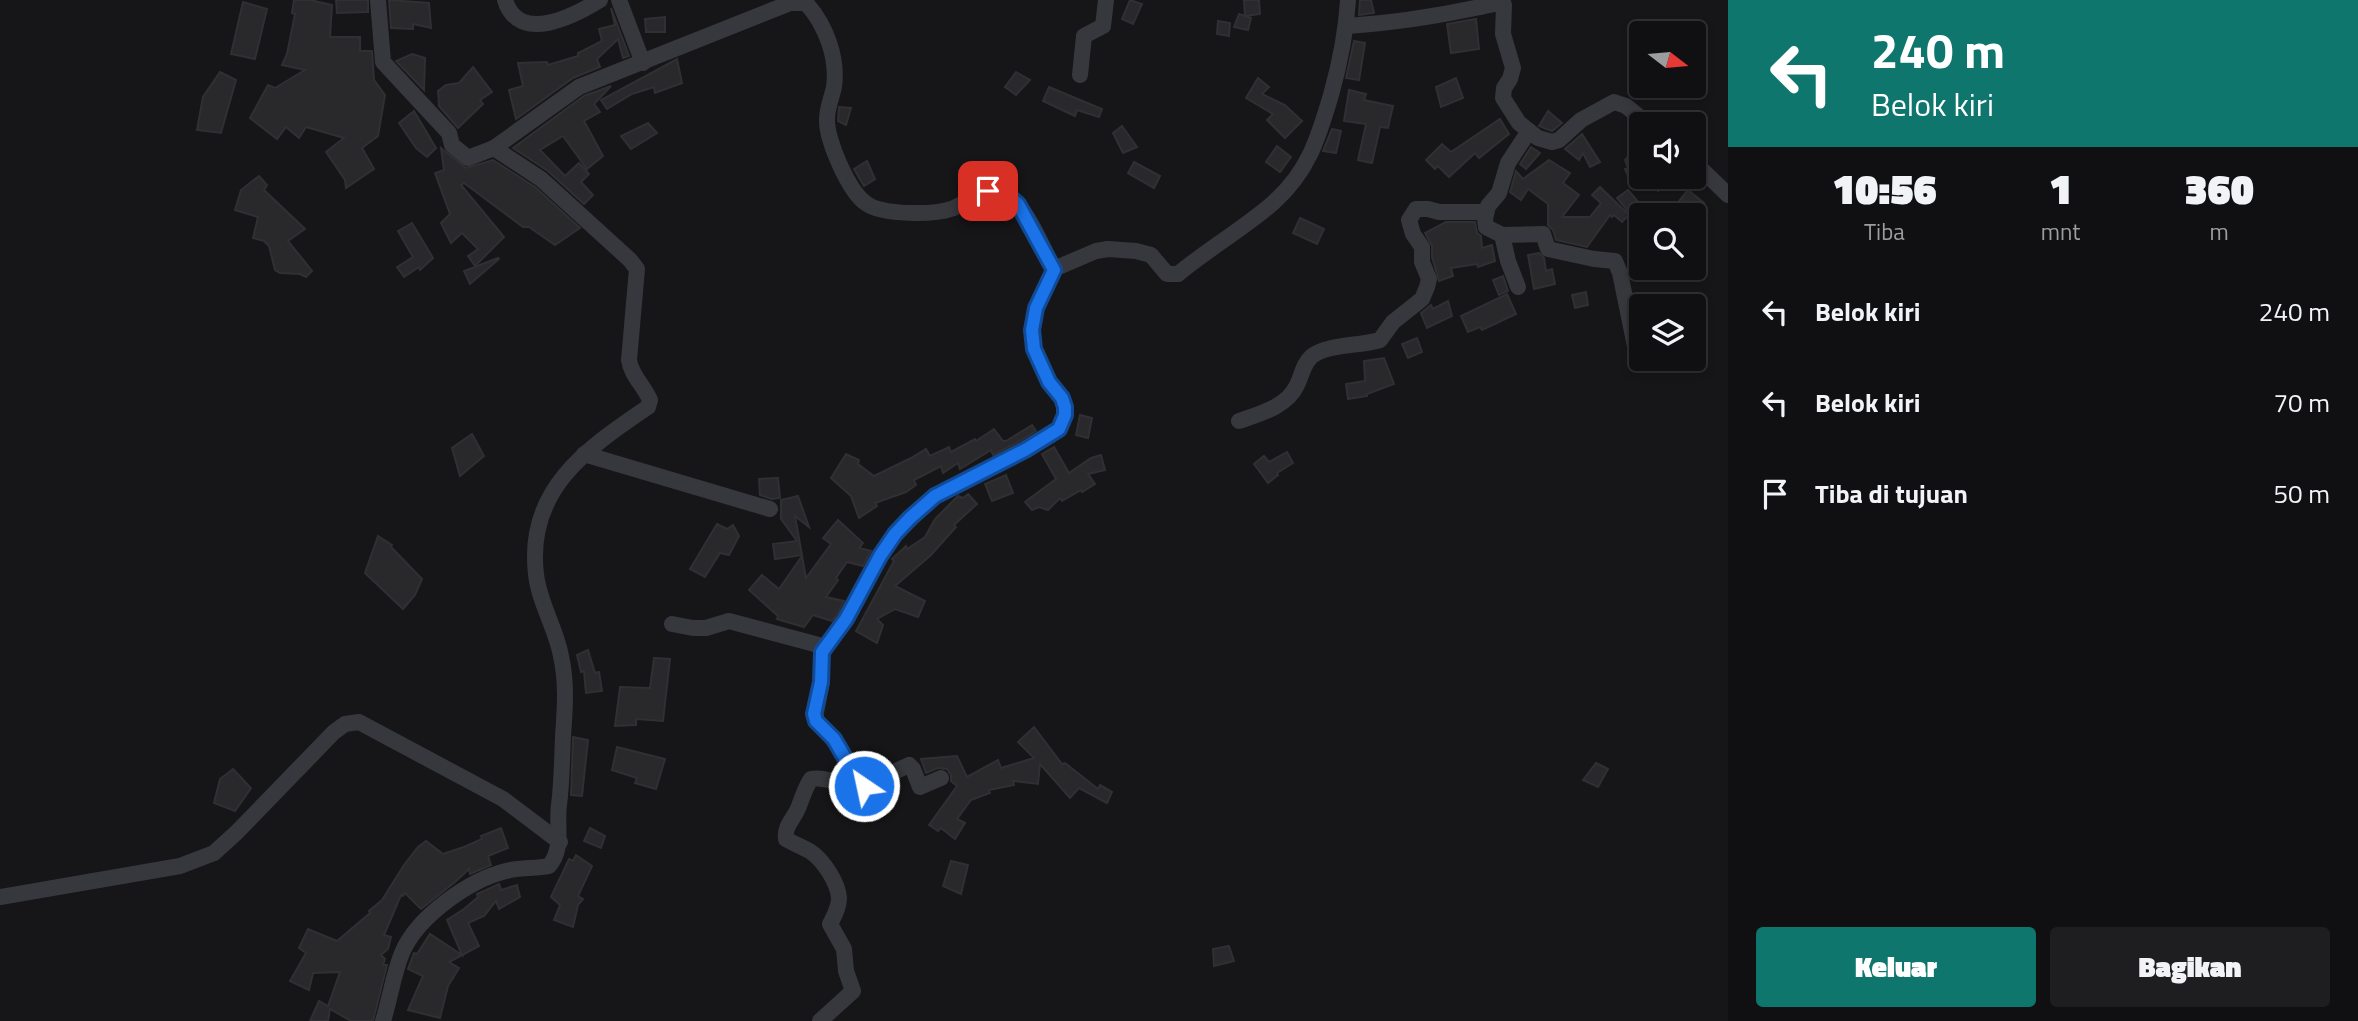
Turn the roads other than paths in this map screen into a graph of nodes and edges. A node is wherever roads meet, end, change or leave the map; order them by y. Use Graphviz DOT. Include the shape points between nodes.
graph roads {
  1 [pos="378,0"];
  2 [pos="505,0"];
  3 [pos="600,0"];
  4 [pos="619,0"];
  5 [pos="1106,0"];
  6 [pos="1348,0"];
  7 [pos="1482,3"];
  8 [pos="1347,26"];
  9 [pos="643,63"];
  10 [pos="1080,75"];
  11 [pos="1633,112"];
  12 [pos="1529,131"];
  13 [pos="494,148"];
  14 [pos="1706,174"];
  15 [pos="1728,195"];
  16 [pos="1486,212"];
  17 [pos="1502,235"];
  18 [pos="1054,270"];
  19 [pos="1518,287"];
  20 [pos="1629,317"];
  21 [pos="1239,421"];
  22 [pos="584,454"];
  23 [pos="770,509"];
  24 [pos="672,624"];
  25 [pos="826,647"];
  26 [pos="849,774"];
  27 [pos="941,778"];
  28 [pos="560,842"];
  29 [pos="0,897"];
  30 [pos="383,1021"];
  31 [pos="820,1021"];
  1 -- 13 [label="street" via="381,56 387,68 440,122 452,145 465,157"];
  2 -- 3 [label="street" via="512,15 534,24 555,21"];
  4 -- 9 [label="street"];
  5 -- 10 [label="street" via="1103,26 1084,36"];
  6 -- 8 [label="street"];
  7 -- 8 [label="street" via="1399,23"];
  7 -- 12 [label="street" via="1504,5 1503,34 1513,68 1503,98"];
  8 -- 18 [label="street" via="1320,135 1304,166 1274,202 1178,274 1167,274 1151,255 1108,249"];
  9 -- 13 [label="street" via="579,87"];
  9 -- 18 [label="street" via="790,3 806,4 828,40 836,66 827,120 831,141 850,186 866,204 882,210 939,211 988,191 1004,192 1018,204"];
  11 -- 12 [label="street" via="1614,102 1581,120 1559,140 1547,141"];
  12 -- 16 [label="street" via="1508,163 1499,193"];
  13 -- 22 [label="street" via="541,179 637,269 629,360 650,400 648,407"];
  14 -- 15 [label="street"];
  16 -- 17 [label="street" via="1486,227"];
  16 -- 21 [label="street" via="1416,209 1409,220 1422,247 1429,279 1422,299 1380,340 1314,355 1282,403"];
  17 -- 19 [label="street"];
  17 -- 20 [label="street" via="1543,234 1548,249 1615,261"];
  18 -- 25 [label="street" via="1036,308 1032,330 1034,349 1065,407 1059,429 935,496 910,518 880,556"];
  22 -- 23 [label="street"];
  22 -- 28 [label="street" via="552,490 536,540 536,575 565,680 557,817"];
  24 -- 25 [label="street" via="706,628 729,621"];
  25 -- 26 [label="street" via="815,718 841,751"];
  26 -- 27 [label="street" via="864,786 909,765 920,788"];
  26 -- 31 [label="street" via="839,782 820,776 811,779 785,834 819,859 839,896 830,924 844,949 853,990"];
  28 -- 29 [label="street" via="503,799 359,722 334,732 214,853 180,866"];
  28 -- 30 [label="street" via="549,866 485,879 453,895 432,914 403,950"];
}
